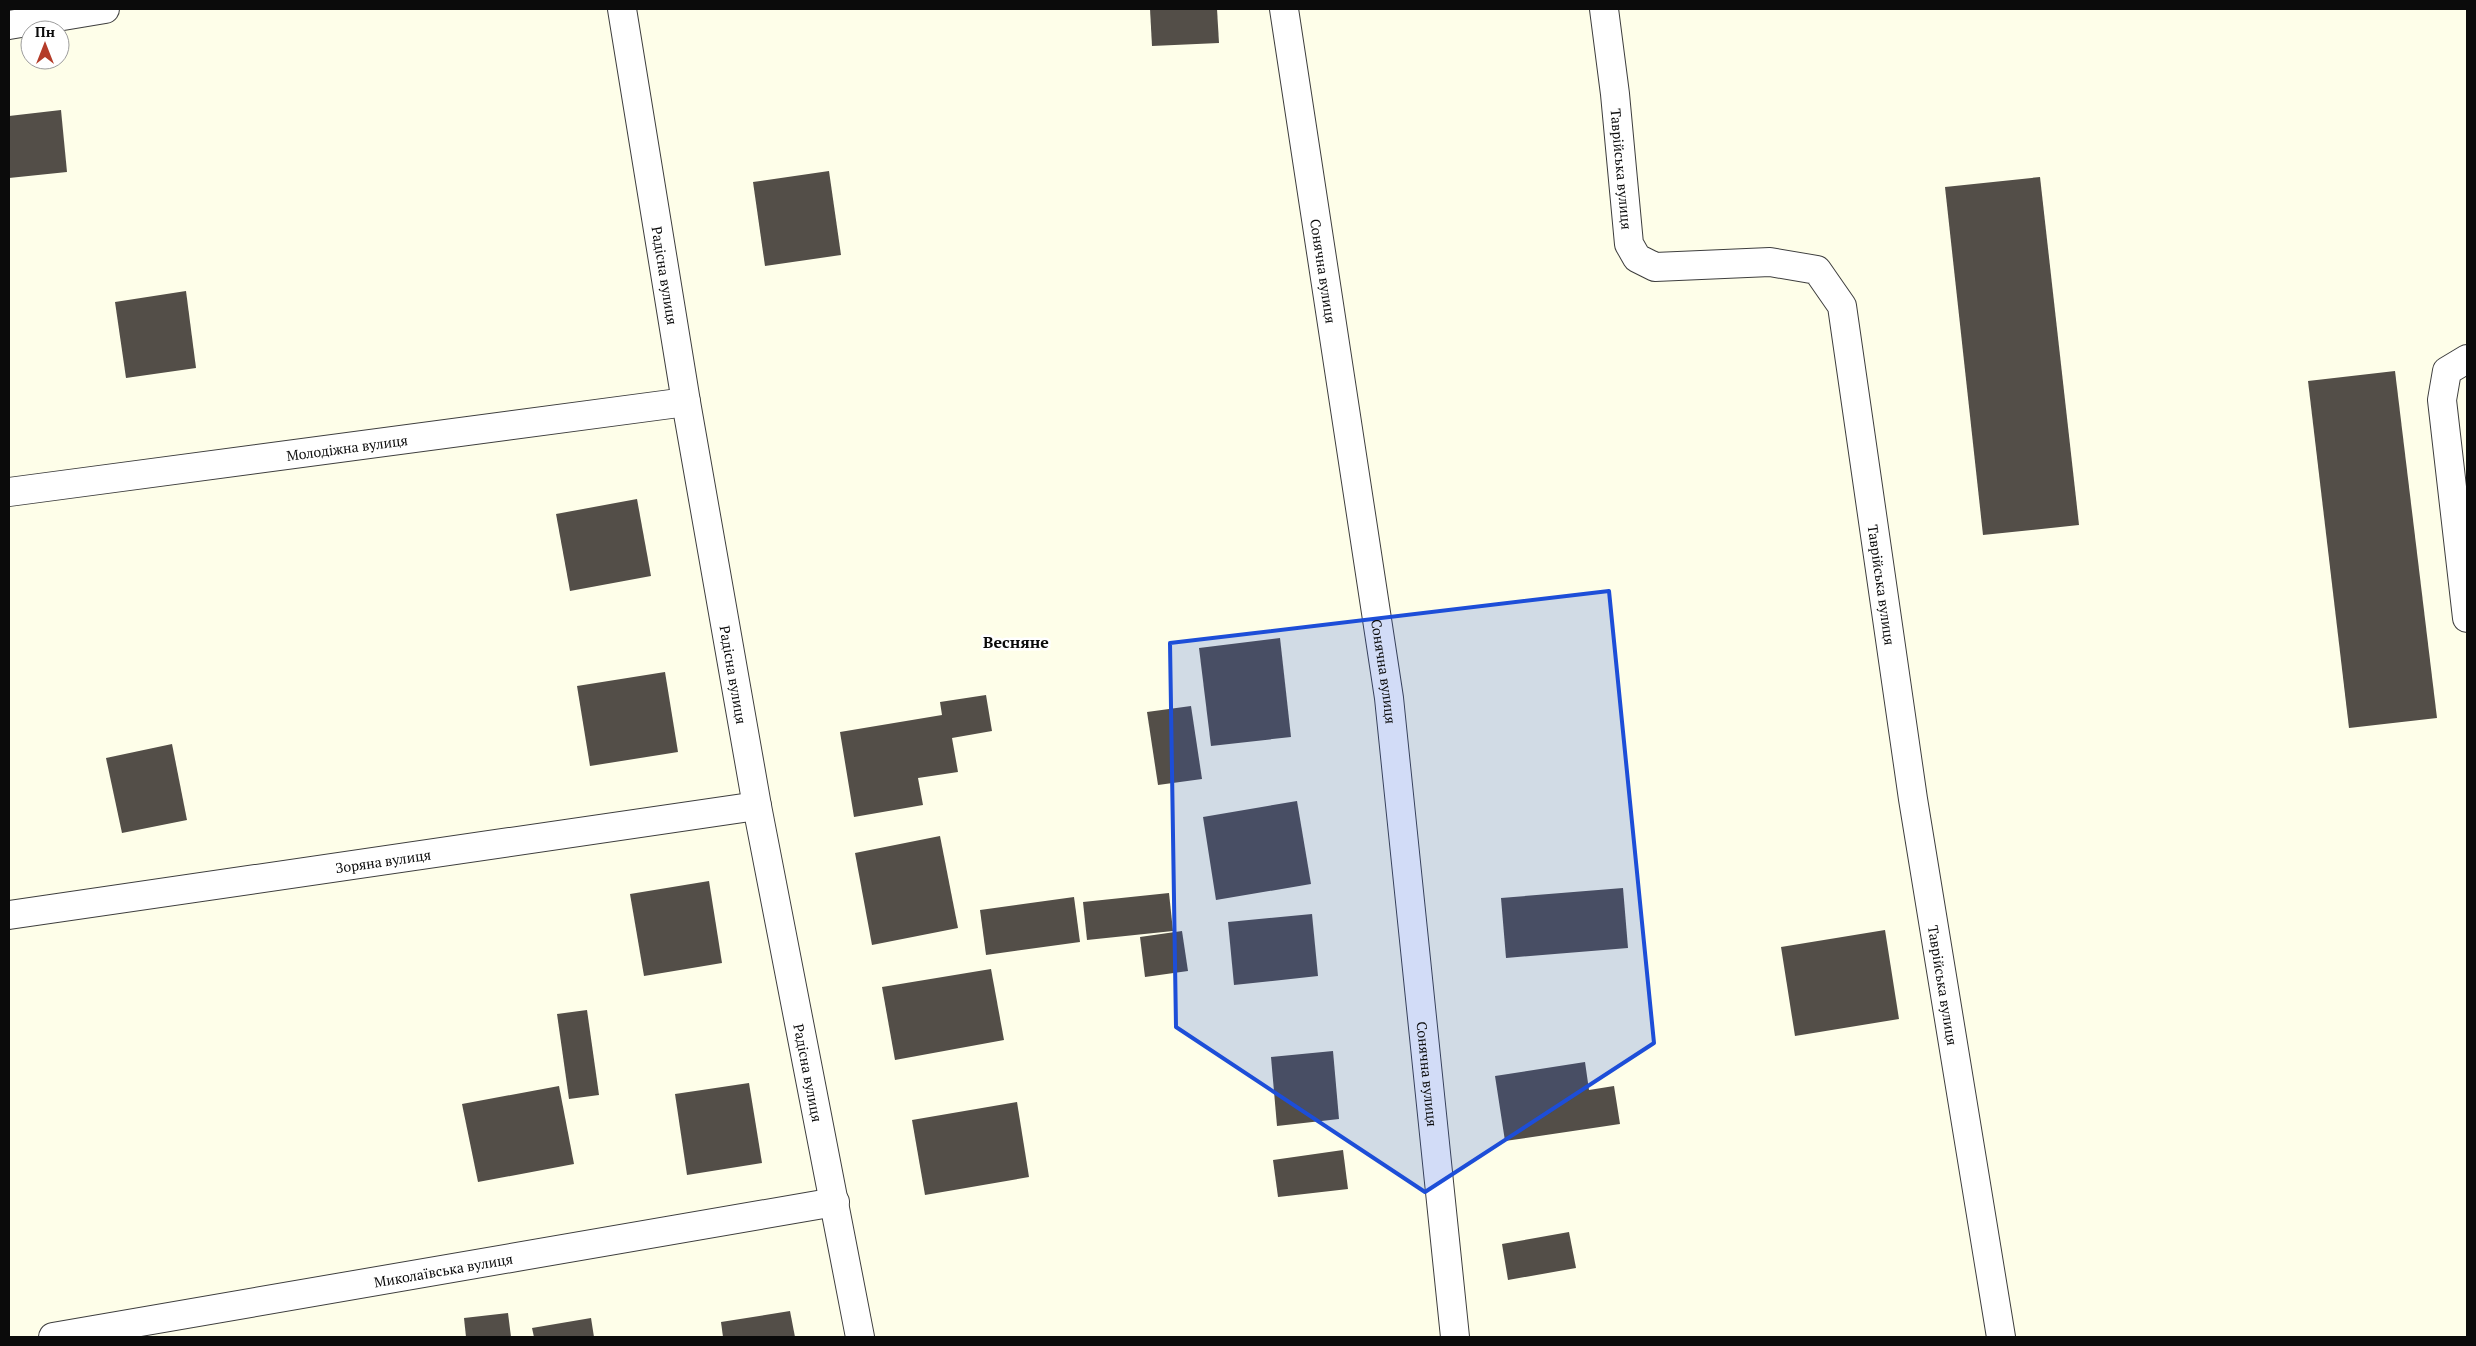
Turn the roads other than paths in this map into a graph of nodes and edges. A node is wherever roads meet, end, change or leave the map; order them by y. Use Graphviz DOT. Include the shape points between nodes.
graph roads {
  1 [pos="105,9"];
  2 [pos="622,9"];
  3 [pos="1284,9"];
  4 [pos="1604,9"];
  5 [pos="9,25"];
  6 [pos="2467,359"];
  7 [pos="686,402"];
  8 [pos="9,492"];
  9 [pos="2467,618"];
  10 [pos="757,806"];
  11 [pos="9,915"];
  12 [pos="835,1202"];
  13 [pos="53,1337"];
  14 [pos="860,1337"];
  15 [pos="1455,1337"];
  16 [pos="2001,1337"];
  1 -- 5 [label="street"];
  2 -- 7 [label="street, Радісна вулиця"];
  3 -- 15 [label="street, Сонячна вулиця" via="1389,698"];
  4 -- 16 [label="street, Таврійська вулиця" via="1629,244 1637,258 1655,267 1770,262 1817,270 1842,306 1913,798"];
  6 -- 9 [label="street" via="2448,371 2442,400"];
  7 -- 8 [label="street, Молодіжна вулиця"];
  7 -- 10 [label="street, Радісна вулиця"];
  10 -- 11 [label="street, Зоряна вулиця"];
  10 -- 12 [label="street, Радісна вулиця"];
  12 -- 13 [label="street, Миколаївська вулиця"];
  12 -- 14 [label="street, Радісна вулиця"];
}
